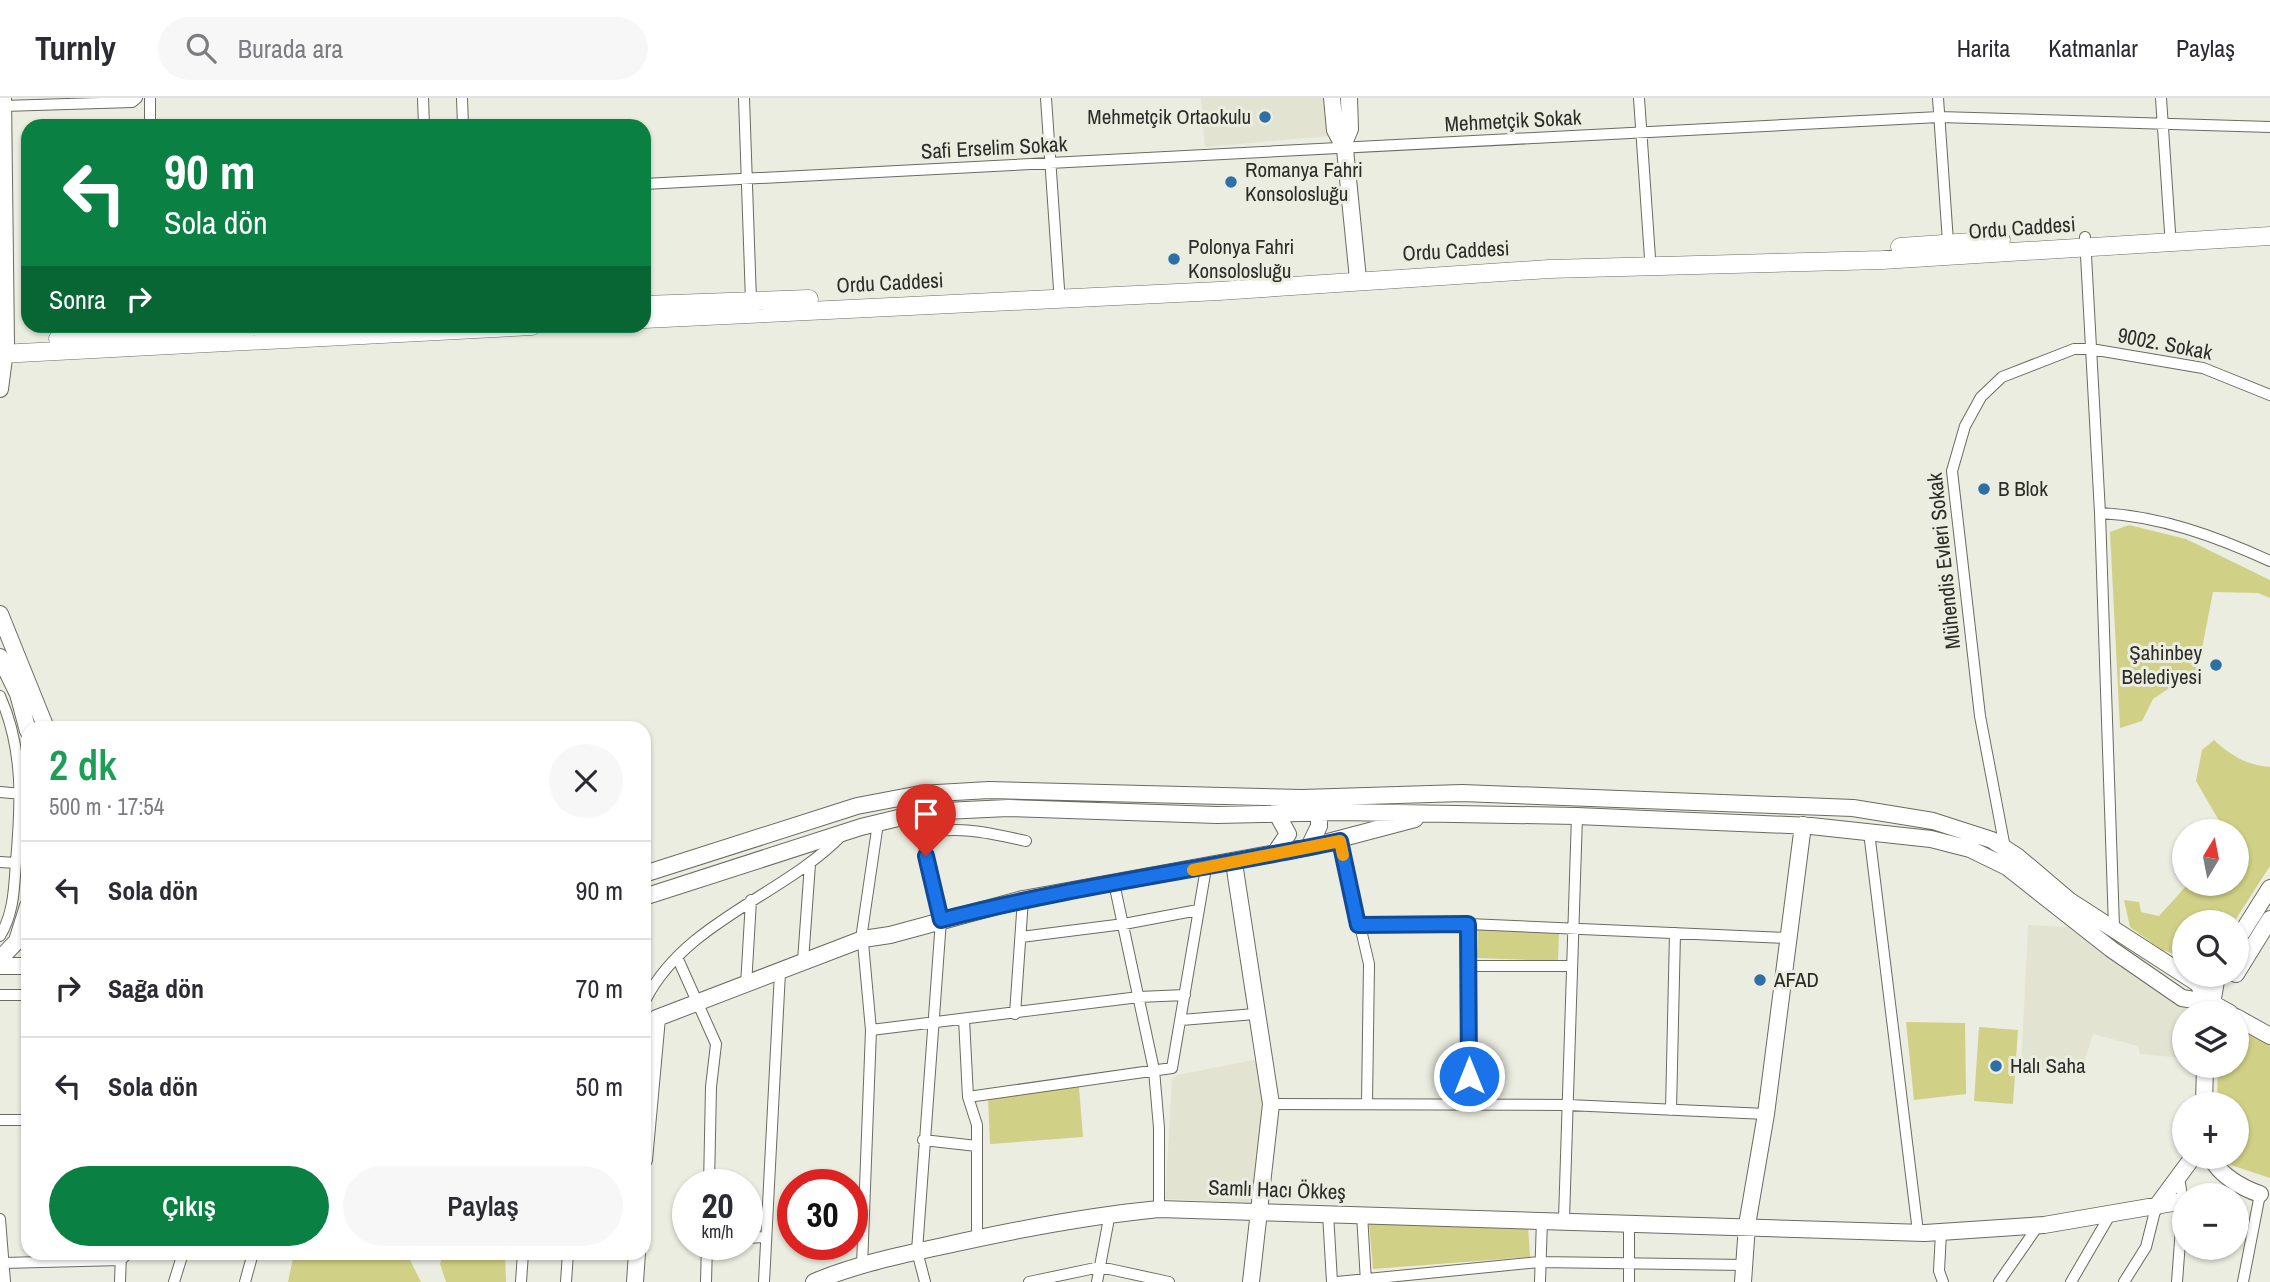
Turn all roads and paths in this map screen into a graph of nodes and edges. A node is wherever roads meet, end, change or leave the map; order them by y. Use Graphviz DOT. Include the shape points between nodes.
graph roads {
  1 [pos="137,98"];
  2 [pos="150,98"];
  3 [pos="423,98"];
  4 [pos="462,98"];
  5 [pos="744,98"];
  6 [pos="1046,98"];
  7 [pos="1332,98"];
  8 [pos="1349,98"];
  9 [pos="1639,98"];
  10 [pos="1938,98"];
  11 [pos="2161,98"];
  12 [pos="3,102"];
  13 [pos="1939,117"];
  14 [pos="150,119"];
  15 [pos="424,119"];
  16 [pos="463,119"];
  17 [pos="2163,122"];
  18 [pos="2270,127"];
  19 [pos="1641,133"];
  20 [pos="1344,146"];
  21 [pos="1050,165"];
  22 [pos="749,178"];
  23 [pos="651,184"];
  24 [pos="2270,228"];
  25 [pos="2170,232"];
  26 [pos="2270,236"];
  27 [pos="1948,242"];
  28 [pos="2086,242"];
  29 [pos="1650,258"];
  30 [pos="1357,275"];
  31 [pos="1059,289"];
  32 [pos="751,301"];
  33 [pos="651,305"];
  34 [pos="651,319"];
  35 [pos="117,333"];
  36 [pos="364,333"];
  37 [pos="3,348"];
  38 [pos="2091,349"];
  39 [pos="0,389"];
  40 [pos="2270,395"];
  41 [pos="2100,513"];
  42 [pos="2270,561"];
  43 [pos="0,614"];
  44 [pos="0,657"];
  45 [pos="0,696"];
  46 [pos="4,713"];
  47 [pos="25,721"];
  48 [pos="43,721"];
  49 [pos="21,784"];
  50 [pos="0,792"];
  51 [pos="21,794"];
  52 [pos="1319,805"];
  53 [pos="21,806"];
  54 [pos="1277,814"];
  55 [pos="1433,814"];
  56 [pos="1577,816"];
  57 [pos="878,823"];
  58 [pos="1804,825"];
  59 [pos="1869,831"];
  60 [pos="845,832"];
  61 [pos="1026,841"];
  62 [pos="1340,841"];
  63 [pos="1309,847"];
  64 [pos="2005,848"];
  65 [pos="1275,853"];
  66 [pos="0,862"];
  67 [pos="16,863"];
  68 [pos="810,863"];
  69 [pos="1234,863"];
  70 [pos="1206,867"];
  71 [pos="651,872"];
  72 [pos="1114,883"];
  73 [pos="2270,888"];
  74 [pos="651,895"];
  75 [pos="1023,899"];
  76 [pos="751,900"];
  77 [pos="1198,910"];
  78 [pos="2270,919"];
  79 [pos="941,920"];
  80 [pos="2249,921"];
  81 [pos="1124,924"];
  82 [pos="1468,924"];
  83 [pos="1358,925"];
  84 [pos="21,928"];
  85 [pos="2114,928"];
  86 [pos="1571,930"];
  87 [pos="1675,933"];
  88 [pos="1,934"];
  89 [pos="1021,937"];
  90 [pos="1787,938"];
  91 [pos="863,939"];
  92 [pos="2249,953"];
  93 [pos="677,957"];
  94 [pos="0,959"];
  95 [pos="803,961"];
  96 [pos="0,966"];
  97 [pos="21,966"];
  98 [pos="1469,966"];
  99 [pos="1570,966"];
  100 [pos="780,972"];
  101 [pos="746,986"];
  102 [pos="651,988"];
  103 [pos="0,995"];
  104 [pos="21,995"];
  105 [pos="1185,995"];
  106 [pos="1139,997"];
  107 [pos="2182,998"];
  108 [pos="2184,1001"];
  109 [pos="2191,1001"];
  110 [pos="2207,1001"];
  111 [pos="699,1003"];
  112 [pos="651,1008"];
  113 [pos="1015,1014"];
  114 [pos="1255,1014"];
  115 [pos="657,1018"];
  116 [pos="964,1019"];
  117 [pos="1181,1020"];
  118 [pos="932,1021"];
  119 [pos="2249,1026"];
  120 [pos="871,1030"];
  121 [pos="2270,1036"];
  122 [pos="1154,1070"];
  123 [pos="651,1080"];
  124 [pos="968,1097"];
  125 [pos="1367,1103"];
  126 [pos="1470,1103"];
  127 [pos="1271,1104"];
  128 [pos="1568,1105"];
  129 [pos="1671,1110"];
  130 [pos="1766,1114"];
  131 [pos="0,1120"];
  132 [pos="21,1120"];
  133 [pos="923,1140"];
  134 [pos="977,1146"];
  135 [pos="710,1169"];
  136 [pos="2185,1169"];
  137 [pos="2219,1169"];
  138 [pos="2179,1178"];
  139 [pos="2180,1183"];
  140 [pos="2265,1194"];
  141 [pos="2172,1203"];
  142 [pos="2156,1207"];
  143 [pos="1159,1209"];
  144 [pos="1258,1209"];
  145 [pos="1110,1213"];
  146 [pos="1328,1213"];
  147 [pos="1362,1214"];
  148 [pos="2110,1215"];
  149 [pos="1542,1219"];
  150 [pos="1564,1219"];
  151 [pos="1629,1221"];
  152 [pos="0,1223"];
  153 [pos="1747,1225"];
  154 [pos="2038,1226"];
  155 [pos="1941,1232"];
  156 [pos="1918,1233"];
  157 [pos="764,1237"];
  158 [pos="977,1238"];
  159 [pos="917,1251"];
  160 [pos="34,1260"];
  161 [pos="123,1260"];
  162 [pos="181,1260"];
  163 [pos="251,1260"];
  164 [pos="523,1260"];
  165 [pos="568,1260"];
  166 [pos="637,1260"];
  167 [pos="707,1260"];
  168 [pos="2179,1260"];
  169 [pos="1539,1262"];
  170 [pos="3,1263"];
  171 [pos="1628,1264"];
  172 [pos="1744,1265"];
  173 [pos="862,1266"];
  174 [pos="1100,1267"];
  175 [pos="1365,1280"];
  176 [pos="3,1281"];
  177 [pos="120,1282"];
  178 [pos="174,1282"];
  179 [pos="246,1282"];
  180 [pos="521,1282"];
  181 [pos="566,1282"];
  182 [pos="635,1282"];
  183 [pos="706,1282"];
  184 [pos="764,1282"];
  185 [pos="814,1282"];
  186 [pos="925,1282"];
  187 [pos="1029,1282"];
  188 [pos="1097,1282"];
  189 [pos="1169,1282"];
  190 [pos="1251,1282"];
  191 [pos="1334,1282"];
  192 [pos="1540,1282"];
  193 [pos="1629,1282"];
  194 [pos="1743,1282"];
  195 [pos="1943,1282"];
  196 [pos="1999,1282"];
  197 [pos="2071,1282"];
  198 [pos="2124,1282"];
  199 [pos="2177,1282"];
  200 [pos="2243,1282"];
  1 -- 12 [label="street" via="132,102"];
  2 -- 14 [label="street"];
  3 -- 15 [label="street"];
  4 -- 16 [label="street"];
  5 -- 22 [label="street"];
  6 -- 21 [label="street"];
  7 -- 20 [label="street" via="1335,130"];
  8 -- 20 [label="street" via="1350,129"];
  9 -- 19 [label="street"];
  10 -- 13 [label="street"];
  11 -- 17 [label="street"];
  12 -- 37 [label="street"];
  13 -- 17 [label="street, Mehmetçik Sokak"];
  13 -- 19 [label="street, Mehmetçik Sokak"];
  13 -- 27 [label="street"];
  17 -- 18 [label="street, Mehmetçik Sokak"];
  17 -- 25 [label="street"];
  19 -- 20 [label="street, Mehmetçik Sokak"];
  19 -- 29 [label="street"];
  20 -- 21 [label="street, Safi Erselim Sokak"];
  20 -- 30 [label="street"];
  21 -- 22 [label="street, Safi Erselim Sokak"];
  21 -- 31 [label="street"];
  22 -- 23 [label="street, Safi Erselim Sokak"];
  22 -- 32 [label="street"];
  24 -- 25 [label="main road, Ordu Caddesi"];
  25 -- 28 [label="main road, Ordu Caddesi"];
  26 -- 28 [label="main road, Ordu Caddesi"];
  27 -- 28 [label="main road, Ordu Caddesi"];
  27 -- 29 [label="main road, Ordu Caddesi"];
  28 -- 30 [label="main road, Ordu Caddesi" via="1882,260"];
  28 -- 38 [label="street"];
  29 -- 30 [label="main road, Ordu Caddesi"];
  30 -- 31 [label="main road, Ordu Caddesi"];
  30 -- 34 [label="main road, Ordu Caddesi" via="1219,291"];
  31 -- 32 [label="main road, Ordu Caddesi"];
  32 -- 33 [label="main road, Ordu Caddesi"];
  35 -- 37 [label="main road"];
  36 -- 37 [label="main road"];
  37 -- 39 [label="street"];
  38 -- 40 [label="street, 9002. Sokak" via="2203,368"];
  38 -- 41 [label="street"];
  38 -- 64 [label="street, Mühendis Evleri Sokak" via="2074,349 2001,377 1981,397 1965,426 1954,463 1980,716"];
  41 -- 42 [label="street" via="2170,523"];
  41 -- 85 [label="street"];
  43 -- 48 [label="street"];
  44 -- 47 [label="street"];
  45 -- 46 [label="street"];
  46 -- 49 [label="street" via="17,743"];
  50 -- 51 [label="street"];
  52 -- 54 [label="street"];
  52 -- 55 [label="street"];
  52 -- 63 [label="street" via="1318,826"];
  52 -- 64 [label="street" via="1462,793 1853,808 1967,830"];
  52 -- 71 [label="street" via="1069,790 920,794 858,806"];
  53 -- 67 [label="street"];
  54 -- 57 [label="street" via="1007,808 923,812"];
  54 -- 65 [label="street" via="1288,834"];
  55 -- 56 [label="street"];
  55 -- 62 [label="street"];
  56 -- 58 [label="street"];
  56 -- 86 [label="street"];
  57 -- 60 [label="street"];
  57 -- 91 [label="street"];
  58 -- 59 [label="street"];
  58 -- 90 [label="street"];
  59 -- 107 [label="street" via="1970,849 2007,867"];
  59 -- 156 [label="street"];
  60 -- 68 [label="street"];
  60 -- 74 [label="street"];
  61 -- 79 [label="street" via="964,829 921,834"];
  62 -- 63 [label="street"];
  62 -- 83 [label="street"];
  63 -- 65 [label="street"];
  64 -- 85 [label="street" via="2070,901"];
  65 -- 69 [label="street"];
  66 -- 67 [label="street"];
  67 -- 88 [label="street" via="12,907"];
  68 -- 76 [label="street"];
  68 -- 95 [label="street"];
  69 -- 70 [label="street"];
  69 -- 114 [label="street"];
  70 -- 72 [label="street"];
  70 -- 77 [label="street"];
  72 -- 75 [label="street"];
  72 -- 81 [label="street"];
  73 -- 80 [label="street"];
  75 -- 79 [label="street"];
  75 -- 89 [label="street"];
  76 -- 93 [label="street"];
  76 -- 101 [label="street"];
  77 -- 81 [label="street"];
  77 -- 105 [label="street"];
  78 -- 92 [label="street"];
  79 -- 91 [label="street"];
  79 -- 118 [label="street"];
  81 -- 89 [label="street"];
  81 -- 106 [label="street"];
  82 -- 83 [label="street"];
  82 -- 86 [label="street"];
  82 -- 98 [label="street"];
  83 -- 125 [label="street" via="1369,964"];
  84 -- 94 [label="street" via="17,941"];
  85 -- 110 [label="street" via="2197,983"];
  86 -- 87 [label="street"];
  86 -- 99 [label="street"];
  87 -- 90 [label="street"];
  87 -- 129 [label="street"];
  89 -- 113 [label="street"];
  90 -- 130 [label="street"];
  91 -- 95 [label="street"];
  91 -- 120 [label="street"];
  93 -- 102 [label="street"];
  93 -- 111 [label="street"];
  95 -- 100 [label="street"];
  96 -- 97 [label="street"];
  98 -- 99 [label="street"];
  98 -- 126 [label="street"];
  99 -- 128 [label="street"];
  100 -- 101 [label="street"];
  100 -- 157 [label="street"];
  101 -- 111 [label="street"];
  103 -- 104 [label="street"];
  105 -- 106 [label="street"];
  105 -- 117 [label="street"];
  106 -- 113 [label="street"];
  106 -- 122 [label="street"];
  107 -- 108 [label="street"];
  107 -- 109 [label="street"];
  111 -- 115 [label="street"];
  111 -- 135 [label="street" via="716,1044"];
  112 -- 115 [label="street"];
  113 -- 116 [label="street"];
  114 -- 117 [label="street"];
  114 -- 127 [label="street"];
  115 -- 123 [label="street"];
  116 -- 118 [label="street"];
  116 -- 124 [label="street"];
  117 -- 122 [label="street" via="1172,1068"];
  118 -- 120 [label="street"];
  118 -- 133 [label="street"];
  119 -- 121 [label="street"];
  120 -- 173 [label="street"];
  122 -- 124 [label="street"];
  122 -- 143 [label="street" via="1160,1128"];
  124 -- 134 [label="street"];
  125 -- 126 [label="street"];
  125 -- 127 [label="street"];
  126 -- 128 [label="street"];
  127 -- 144 [label="street"];
  128 -- 129 [label="street"];
  128 -- 150 [label="street"];
  129 -- 130 [label="street"];
  130 -- 153 [label="street"];
  131 -- 132 [label="street"];
  133 -- 134 [label="street"];
  133 -- 159 [label="street"];
  134 -- 158 [label="street"];
  136 -- 138 [label="street"];
  137 -- 140 [label="street" via="2245,1189"];
  138 -- 139 [label="street"];
  138 -- 142 [label="street"];
  140 -- 200 [label="street"];
  141 -- 142 [label="street, Samlı Hacı Ökkeş"];
  142 -- 148 [label="street, Samlı Hacı Ökkeş"];
  142 -- 198 [label="street" via="2146,1247"];
  143 -- 144 [label="street, Samlı Hacı Ökkeş"];
  143 -- 145 [label="street, Samlı Hacı Ökkeş"];
  144 -- 146 [label="street, Samlı Hacı Ökkeş"];
  144 -- 190 [label="street"];
  145 -- 158 [label="street, Samlı Hacı Ökkeş"];
  145 -- 174 [label="street"];
  146 -- 147 [label="street, Samlı Hacı Ökkeş"];
  146 -- 191 [label="street"];
  147 -- 149 [label="street, Samlı Hacı Ökkeş"];
  147 -- 175 [label="street"];
  148 -- 154 [label="street, Samlı Hacı Ökkeş"];
  148 -- 197 [label="street"];
  149 -- 150 [label="street, Samlı Hacı Ökkeş"];
  149 -- 169 [label="street"];
  150 -- 151 [label="street, Samlı Hacı Ökkeş"];
  151 -- 153 [label="street, Samlı Hacı Ökkeş"];
  151 -- 171 [label="street"];
  152 -- 170 [label="street"];
  153 -- 156 [label="street, Samlı Hacı Ökkeş"];
  153 -- 172 [label="street"];
  154 -- 155 [label="street, Samlı Hacı Ökkeş"];
  154 -- 196 [label="street"];
  155 -- 156 [label="street, Samlı Hacı Ökkeş"];
  155 -- 195 [label="street" via="1939,1270"];
  157 -- 184 [label="street"];
  158 -- 159 [label="street, Samlı Hacı Ökkeş"];
  159 -- 173 [label="street, Samlı Hacı Ökkeş"];
  159 -- 186 [label="street"];
  160 -- 170 [label="street"];
  161 -- 177 [label="street"];
  162 -- 178 [label="street"];
  163 -- 179 [label="street"];
  164 -- 180 [label="street"];
  165 -- 181 [label="street"];
  166 -- 182 [label="street"];
  167 -- 183 [label="street"];
  168 -- 199 [label="street"];
  169 -- 171 [label="street"];
  169 -- 175 [label="street"];
  169 -- 192 [label="street"];
  170 -- 176 [label="street"];
  171 -- 172 [label="street"];
  171 -- 193 [label="street"];
  172 -- 194 [label="street"];
  173 -- 185 [label="street, Samlı Hacı Ökkeş"];
  174 -- 187 [label="street"];
  174 -- 188 [label="street"];
  174 -- 189 [label="street"];
  175 -- 191 [label="street"];
}
